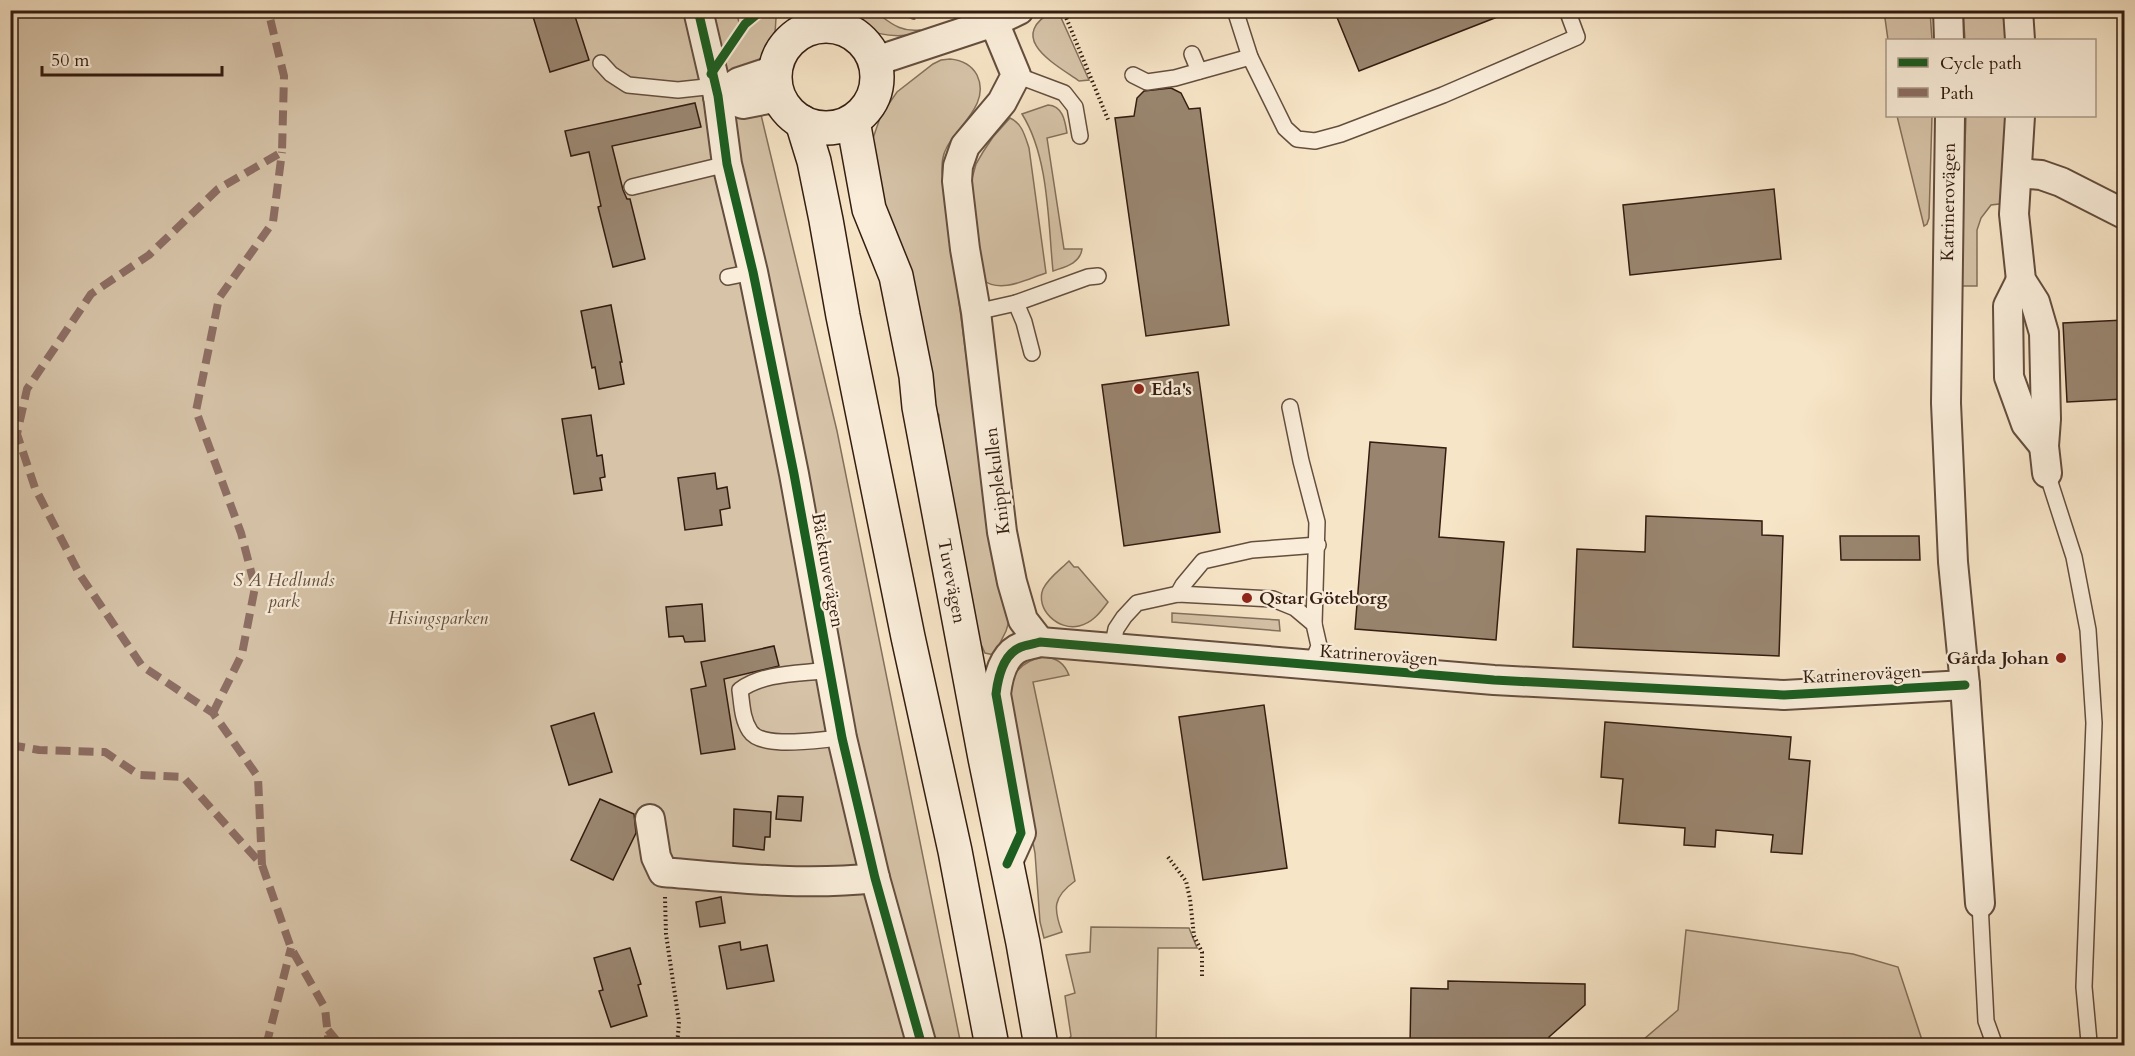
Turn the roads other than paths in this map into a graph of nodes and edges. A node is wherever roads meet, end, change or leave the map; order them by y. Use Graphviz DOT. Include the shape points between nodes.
graph roads {
  1 [pos="698,10"];
  2 [pos="784,10"];
  3 [pos="1235,10"];
  4 [pos="1567,10"];
  5 [pos="1948,10"];
  6 [pos="2018,10"];
  7 [pos="1006,16"];
  8 [pos="844,21"];
  9 [pos="1949,39"];
  10 [pos="2020,39"];
  11 [pos="1192,54"];
  12 [pos="1250,57"];
  13 [pos="876,61"];
  14 [pos="601,63"];
  15 [pos="1199,71"];
  16 [pos="779,72"];
  17 [pos="1016,75"];
  18 [pos="1133,75"];
  19 [pos="716,91"];
  20 [pos="1950,117"];
  21 [pos="2020,117"];
  22 [pos="853,121"];
  23 [pos="802,122"];
  24 [pos="1080,135"];
  25 [pos="727,165"];
  26 [pos="2017,173"];
  27 [pos="632,187"];
  28 [pos="2124,214"];
  29 [pos="1098,276"];
  30 [pos="1016,303"];
  31 [pos="976,312"];
  32 [pos="1032,353"];
  33 [pos="1290,407"];
  34 [pos="2045,459"];
  35 [pos="1318,545"];
  36 [pos="1178,594"];
  37 [pos="1314,624"];
  38 [pos="1040,642"];
  39 [pos="1112,648"];
  40 [pos="1311,666"];
  41 [pos="829,670"];
  42 [pos="1965,685"];
  43 [pos="842,738"];
  44 [pos="650,819"];
  45 [pos="1007,864"];
  46 [pos="875,878"];
  47 [pos="1980,903"];
  48 [pos="922,1046"];
  49 [pos="992,1046"];
  50 [pos="1041,1046"];
  51 [pos="1995,1046"];
  52 [pos="2091,1046"];
  1 -- 19 [label="street, Bäcktuvevägen"];
  2 -- 16 [label="main road"];
  3 -- 12 [label="lane"];
  4 -- 12 [label="lane" via="1577,37 1443,95 1316,141 1297,139 1285,128"];
  5 -- 9 [label="street"];
  6 -- 10 [label="street"];
  7 -- 13 [label="street"];
  7 -- 17 [label="street"];
  8 -- 13 [label="main road"];
  8 -- 16 [label="main road" via="806,29 793,37"];
  11 -- 15 [label="lane"];
  12 -- 15 [label="lane"];
  13 -- 22 [label="main road" via="877,88 864,112"];
  14 -- 19 [label="lane" via="628,85"];
  15 -- 18 [label="lane" via="1147,82"];
  16 -- 19 [label="street"];
  16 -- 23 [label="main road" via="788,112"];
  17 -- 24 [label="lane" via="1064,93 1075,107"];
  17 -- 31 [label="street, Knipplekullen" via="1002,102 965,146 958,166"];
  19 -- 25 [label="street, Bäcktuvevägen"];
  20 -- 42 [label="street, Katrinerovägen" via="1946,403 1953,562"];
  21 -- 26 [label="street"];
  22 -- 23 [label="main road" via="828,128"];
  22 -- 45 [label="main road, Tuvevägen" via="869,209 896,276"];
  23 -- 49 [label="main road" via="814,161"];
  25 -- 27 [label="lane"];
  25 -- 41 [label="street, Bäcktuvevägen" via="741,274 794,474"];
  26 -- 28 [label="street" via="2061,182"];
  26 -- 34 [label="street" via="2014,214 2021,279 2008,306 2009,377"];
  29 -- 30 [label="lane"];
  30 -- 31 [label="lane"];
  30 -- 32 [label="lane"];
  31 -- 38 [label="street, Knipplekullen" via="1002,532 1023,620"];
  33 -- 35 [label="lane" via="1317,522"];
  34 -- 52 [label="lane" via="2074,557 2088,630 2094,723 2084,987"];
  35 -- 36 [label="lane" via="1252,550 1203,561"];
  35 -- 37 [label="lane"];
  36 -- 37 [label="lane" via="1273,599 1295,608"];
  36 -- 39 [label="lane" via="1137,603 1116,629"];
  37 -- 40 [label="lane" via="1319,646"];
  38 -- 39 [label="street, Katrinerovägen"];
  38 -- 45 [label="street, Katrinerovägen" via="1018,648 1002,666 996,694 1021,832"];
  39 -- 40 [label="street, Katrinerovägen"];
  40 -- 42 [label="street, Katrinerovägen" via="1784,695"];
  41 -- 43 [label="street, Bäcktuvevägen"];
  41 -- 43 [label="lane" via="750,682 741,690 744,715 751,733 762,740"];
  42 -- 47 [label="street, Katrinerovägen"];
  43 -- 46 [label="street, Bäcktuvevägen"];
  44 -- 46 [label="street" via="656,857 663,872 790,882"];
  45 -- 50 [label="main road, Tuvevägen"];
  46 -- 48 [label="street, Bäcktuvevägen"];
  47 -- 51 [label="lane" via="1986,1021"];
}
